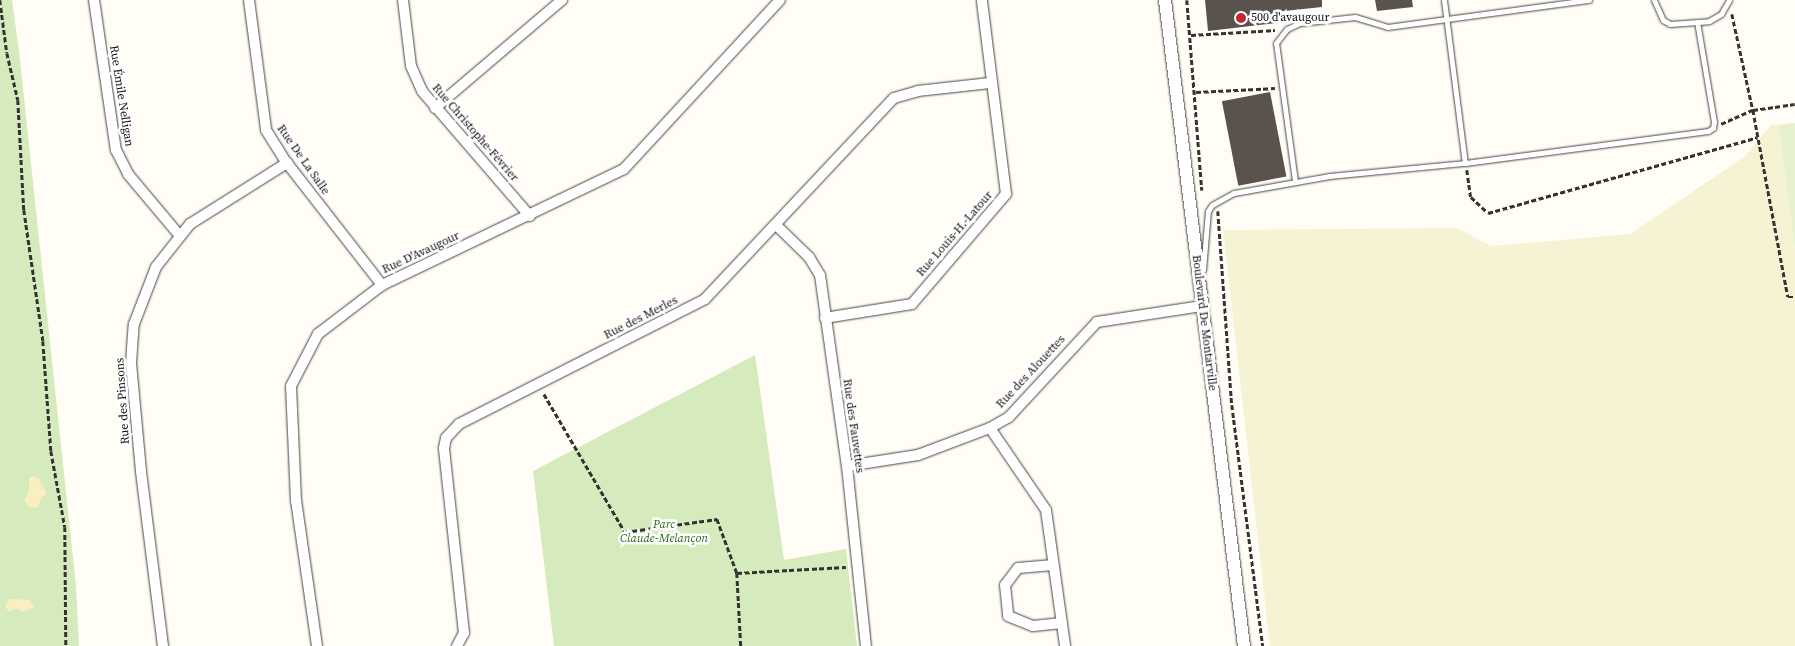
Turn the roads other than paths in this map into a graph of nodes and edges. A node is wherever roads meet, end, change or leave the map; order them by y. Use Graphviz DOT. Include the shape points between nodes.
graph roads {
  1 [pos="94,0"];
  2 [pos="249,0"];
  3 [pos="403,0"];
  4 [pos="562,0"];
  5 [pos="780,0"];
  6 [pos="982,0"];
  7 [pos="1165,0"];
  8 [pos="1444,0"];
  9 [pos="1589,0"];
  10 [pos="1654,0"];
  11 [pos="1729,1"];
  12 [pos="1446,18"];
  13 [pos="1697,22"];
  14 [pos="990,82"];
  15 [pos="435,108"];
  16 [pos="287,163"];
  17 [pos="1465,163"];
  18 [pos="1295,181"];
  19 [pos="530,216"];
  20 [pos="777,226"];
  21 [pos="180,236"];
  22 [pos="382,285"];
  23 [pos="1200,285"];
  24 [pos="1202,306"];
  25 [pos="825,318"];
  26 [pos="990,428"];
  27 [pos="847,466"];
  28 [pos="1053,565"];
  29 [pos="1062,623"];
  30 [pos="163,646"];
  31 [pos="317,646"];
  32 [pos="457,646"];
  33 [pos="866,646"];
  34 [pos="1065,646"];
  35 [pos="1244,646"];
  1 -- 21 [label="street, Rue Émile Nelligan" via="116,150 128,174"];
  2 -- 16 [label="street, Rue De La Salle" via="266,130"];
  3 -- 15 [label="street, Rue Christophe-Février" via="411,66 422,91"];
  4 -- 15 [label="street"];
  5 -- 19 [label="street, Rue D'Avaugour" via="624,169"];
  6 -- 14 [label="street, Rue Louis-H.-Latour"];
  7 -- 23 [label="street, Boulevard De Montarville"];
  8 -- 12 [label="lane"];
  9 -- 12 [label="lane"];
  10 -- 13 [label="lane" via="1665,22"];
  11 -- 13 [label="lane" via="1717,17"];
  12 -- 17 [label="lane"];
  12 -- 18 [label="lane" via="1388,27 1354,17 1300,23 1286,29 1276,43"];
  13 -- 17 [label="lane" via="1713,128"];
  14 -- 20 [label="street, Rue des Merles" via="905,93 894,98"];
  14 -- 25 [label="street, Rue Louis-H.-Latour" via="1006,194 912,304"];
  15 -- 19 [label="street, Rue Christophe-Février"];
  16 -- 21 [label="street, Rue des Pinsons" via="190,224"];
  16 -- 22 [label="street, Rue De La Salle"];
  17 -- 18 [label="lane"];
  18 -- 23 [label="lane" via="1234,193 1212,205 1206,218"];
  19 -- 22 [label="street, Rue D'Avaugour"];
  20 -- 25 [label="street, Rue des Fauvettes" via="809,257 820,275"];
  20 -- 32 [label="street, Rue des Merles" via="705,299 459,424 446,438 445,464 464,633"];
  21 -- 30 [label="street, Rue des Pinsons" via="156,267 134,324 131,363 140,471"];
  22 -- 31 [label="street, Rue D'Avaugour" via="318,334 291,386 296,501"];
  23 -- 24 [label="street, Boulevard De Montarville"];
  24 -- 26 [label="street, Rue des Alouettes" via="1096,322 1009,417"];
  24 -- 35 [label="street, Boulevard De Montarville"];
  25 -- 27 [label="street, Rue des Fauvettes"];
  26 -- 27 [label="street, Rue des Alouettes" via="918,455"];
  26 -- 28 [label="street" via="1046,510"];
  27 -- 33 [label="street, Rue des Fauvettes"];
  28 -- 29 [label="street"];
  28 -- 29 [label="street" via="1018,568 1004,584 1008,616 1032,626"];
  29 -- 34 [label="street"];
}
